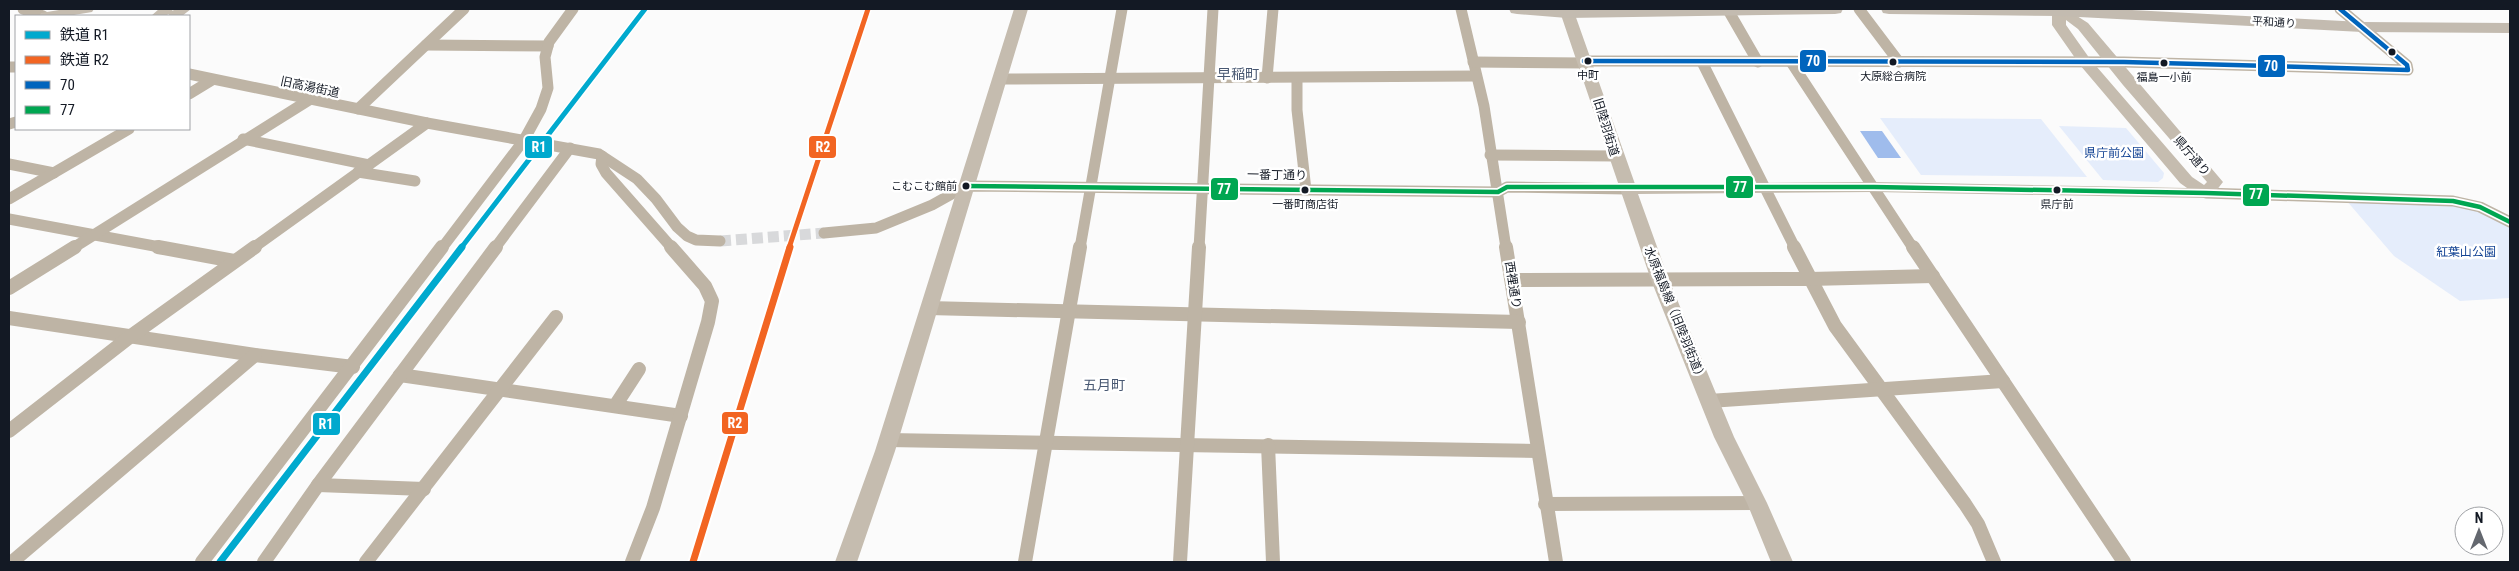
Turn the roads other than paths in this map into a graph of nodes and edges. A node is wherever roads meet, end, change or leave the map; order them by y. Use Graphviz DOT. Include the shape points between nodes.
graph roads {
  1 [pos="23,9"];
  2 [pos="86,9"];
  3 [pos="464,9"];
  4 [pos="573,9"];
  5 [pos="1021,9"];
  6 [pos="1122,9"];
  7 [pos="1213,9"];
  8 [pos="1274,9"];
  9 [pos="1461,9"];
  10 [pos="1517,9"];
  11 [pos="1835,9"];
  12 [pos="1859,9"];
  13 [pos="1889,9"];
  14 [pos="2221,9"];
  15 [pos="1728,10"];
  16 [pos="2059,10"];
  17 [pos="1566,11"];
  18 [pos="41,15"];
  19 [pos="50,15"];
  20 [pos="2350,18"];
  21 [pos="2510,18"];
  22 [pos="2510,28"];
  23 [pos="426,45"];
  24 [pos="548,46"];
  25 [pos="1473,62"];
  26 [pos="1585,62"];
  27 [pos="1702,62"];
  28 [pos="1758,62"];
  29 [pos="1791,62"];
  30 [pos="1899,62"];
  31 [pos="2085,62"];
  32 [pos="2112,62"];
  33 [pos="190,74"];
  34 [pos="1476,76"];
  35 [pos="1111,78"];
  36 [pos="1209,78"];
  37 [pos="1267,78"];
  38 [pos="1297,78"];
  39 [pos="999,79"];
  40 [pos="212,80"];
  41 [pos="190,93"];
  42 [pos="309,100"];
  43 [pos="358,109"];
  44 [pos="427,123"];
  45 [pos="127,130"];
  46 [pos="243,139"];
  47 [pos="524,140"];
  48 [pos="570,148"];
  49 [pos="1490,155"];
  50 [pos="602,156"];
  51 [pos="1615,156"];
  52 [pos="9,164"];
  53 [pos="364,169"];
  54 [pos="54,172"];
  55 [pos="415,181"];
  56 [pos="966,186"];
  57 [pos="1091,187"];
  58 [pos="1763,187"];
  59 [pos="1201,188"];
  60 [pos="1874,188"];
  61 [pos="1627,189"];
  62 [pos="1306,190"];
  63 [pos="1498,192"];
  64 [pos="2206,193"];
  65 [pos="9,199"];
  66 [pos="9,219"];
  67 [pos="2510,222"];
  68 [pos="824,233"];
  69 [pos="93,234"];
  70 [pos="720,241"];
  71 [pos="234,261"];
  72 [pos="1933,276"];
  73 [pos="1810,279"];
  74 [pos="1512,280"];
  75 [pos="1660,280"];
  76 [pos="9,288"];
  77 [pos="928,308"];
  78 [pos="1069,311"];
  79 [pos="1197,315"];
  80 [pos="556,317"];
  81 [pos="9,318"];
  82 [pos="1519,322"];
  83 [pos="131,336"];
  84 [pos="256,355"];
  85 [pos="353,367"];
  86 [pos="639,369"];
  87 [pos="400,375"];
  88 [pos="2003,381"];
  89 [pos="500,390"];
  90 [pos="1880,390"];
  91 [pos="1709,401"];
  92 [pos="615,406"];
  93 [pos="681,416"];
  94 [pos="9,431"];
  95 [pos="888,440"];
  96 [pos="1046,442"];
  97 [pos="1188,445"];
  98 [pos="1268,446"];
  99 [pos="1538,451"];
  100 [pos="318,485"];
  101 [pos="424,489"];
  102 [pos="1758,503"];
  103 [pos="1545,504"];
  104 [pos="12,562"];
  105 [pos="202,562"];
  106 [pos="264,562"];
  107 [pos="366,562"];
  108 [pos="632,562"];
  109 [pos="846,562"];
  110 [pos="1025,562"];
  111 [pos="1180,562"];
  112 [pos="1273,562"];
  113 [pos="1556,562"];
  114 [pos="1782,562"];
  115 [pos="1994,562"];
  116 [pos="2124,562"];
  1 -- 18 [label="street"];
  2 -- 19 [label="main road"];
  3 -- 23 [label="street"];
  4 -- 24 [label="street" via="557,27"];
  5 -- 39 [label="main road"];
  6 -- 35 [label="street"];
  7 -- 36 [label="street"];
  8 -- 37 [label="street"];
  9 -- 25 [label="street, 西裡通り"];
  10 -- 17 [label="highway"];
  11 -- 15 [label="highway"];
  12 -- 30 [label="street"];
  13 -- 16 [label="highway, 平和通り"];
  14 -- 20 [label="highway, 平和通り"];
  15 -- 17 [label="highway"];
  15 -- 28 [label="street"];
  16 -- 20 [label="highway, 平和通り"];
  16 -- 31 [label="main road, 県庁通り" via="2059,26"];
  16 -- 32 [label="main road, 県庁通り" via="2083,26"];
  17 -- 26 [label="main road, 旧陸羽街道"];
  20 -- 21 [label="highway, 平和通り"];
  20 -- 22 [label="highway, 平和通り"];
  20 -- 32 [label="street" via="2407,65 2408,70"];
  23 -- 24 [label="street"];
  23 -- 43 [label="street"];
  24 -- 47 [label="street" via="547,94"];
  25 -- 26 [label="street"];
  25 -- 34 [label="street, 西裡通り"];
  26 -- 27 [label="street"];
  26 -- 51 [label="main road, 旧陸羽街道"];
  27 -- 28 [label="street"];
  27 -- 58 [label="street"];
  28 -- 29 [label="street"];
  29 -- 30 [label="street"];
  29 -- 60 [label="street"];
  30 -- 31 [label="street"];
  31 -- 32 [label="street"];
  31 -- 64 [label="main road, 県庁通り" via="2186,180"];
  32 -- 64 [label="main road, 県庁通り" via="2215,182"];
  33 -- 40 [label="street, 旧高湯街道"];
  34 -- 38 [label="street"];
  34 -- 49 [label="street, 西裡通り" via="1484,106"];
  35 -- 36 [label="street"];
  35 -- 39 [label="street"];
  35 -- 57 [label="street"];
  36 -- 37 [label="street"];
  36 -- 59 [label="street"];
  37 -- 38 [label="street"];
  38 -- 62 [label="street" via="1297,110"];
  39 -- 56 [label="main road"];
  40 -- 41 [label="street"];
  40 -- 42 [label="street, 旧高湯街道"];
  42 -- 43 [label="street, 旧高湯街道"];
  42 -- 46 [label="street"];
  43 -- 44 [label="street, 旧高湯街道"];
  44 -- 47 [label="street, 旧高湯街道"];
  44 -- 53 [label="street"];
  45 -- 54 [label="street"];
  46 -- 53 [label="street"];
  46 -- 69 [label="street"];
  47 -- 48 [label="street, 旧高湯街道"];
  47 -- 85 [label="street"];
  48 -- 50 [label="street, 旧高湯街道"];
  48 -- 87 [label="street"];
  49 -- 51 [label="street"];
  49 -- 63 [label="street, 西裡通り"];
  50 -- 70 [label="street, 旧高湯街道" via="617,162 635,176 679,230 692,238"];
  50 -- 93 [label="street" via="601,164 606,173 705,286 712,301"];
  51 -- 61 [label="main road, 旧陸羽街道"];
  52 -- 54 [label="street"];
  53 -- 55 [label="street"];
  53 -- 71 [label="street"];
  54 -- 65 [label="street"];
  56 -- 57 [label="street, 一番丁通り"];
  56 -- 68 [label="street" via="932,205 876,228"];
  56 -- 77 [label="main road"];
  57 -- 59 [label="street, 一番丁通り"];
  57 -- 78 [label="street"];
  58 -- 60 [label="main road"];
  58 -- 61 [label="main road"];
  58 -- 73 [label="street"];
  59 -- 62 [label="street, 一番丁通り"];
  59 -- 79 [label="street"];
  60 -- 64 [label="main road"];
  60 -- 72 [label="street"];
  61 -- 63 [label="street, 一番丁通り" via="1507,187"];
  61 -- 75 [label="main road, 水原福島線（旧陸羽街道）"];
  62 -- 63 [label="street, 一番丁通り"];
  63 -- 74 [label="street, 西裡通り"];
  64 -- 67 [label="street" via="2453,201 2480,207"];
  66 -- 69 [label="street"];
  69 -- 71 [label="street"];
  69 -- 76 [label="street"];
  71 -- 83 [label="street"];
  72 -- 73 [label="street"];
  72 -- 88 [label="street"];
  73 -- 75 [label="street"];
  73 -- 90 [label="street" via="1845,342"];
  74 -- 75 [label="street"];
  74 -- 82 [label="street, 西裡通り"];
  75 -- 91 [label="main road, 水原福島線（旧陸羽街道）"];
  77 -- 78 [label="street"];
  77 -- 95 [label="main road"];
  78 -- 79 [label="street"];
  78 -- 96 [label="street"];
  79 -- 82 [label="street"];
  79 -- 97 [label="street"];
  80 -- 89 [label="street"];
  81 -- 83 [label="street"];
  82 -- 99 [label="street, 西裡通り"];
  83 -- 84 [label="street"];
  83 -- 94 [label="street"];
  84 -- 85 [label="street"];
  84 -- 104 [label="street"];
  85 -- 105 [label="street"];
  86 -- 92 [label="street"];
  87 -- 89 [label="street"];
  87 -- 100 [label="street"];
  88 -- 90 [label="street"];
  88 -- 116 [label="street"];
  89 -- 92 [label="street"];
  89 -- 101 [label="street"];
  90 -- 91 [label="street"];
  90 -- 115 [label="street" via="1965,504 1978,524"];
  91 -- 102 [label="main road, 水原福島線（旧陸羽街道）"];
  92 -- 93 [label="street"];
  93 -- 108 [label="street" via="653,508"];
  95 -- 96 [label="street"];
  95 -- 109 [label="main road"];
  96 -- 97 [label="street"];
  96 -- 110 [label="street"];
  97 -- 98 [label="street"];
  97 -- 111 [label="street"];
  98 -- 99 [label="street"];
  98 -- 112 [label="street"];
  99 -- 103 [label="street, 西裡通り"];
  100 -- 101 [label="street"];
  100 -- 106 [label="street"];
  101 -- 107 [label="street"];
  102 -- 103 [label="street"];
  102 -- 114 [label="main road, 水原福島線（旧陸羽街道）"];
  103 -- 113 [label="street, 西裡通り"];
}
